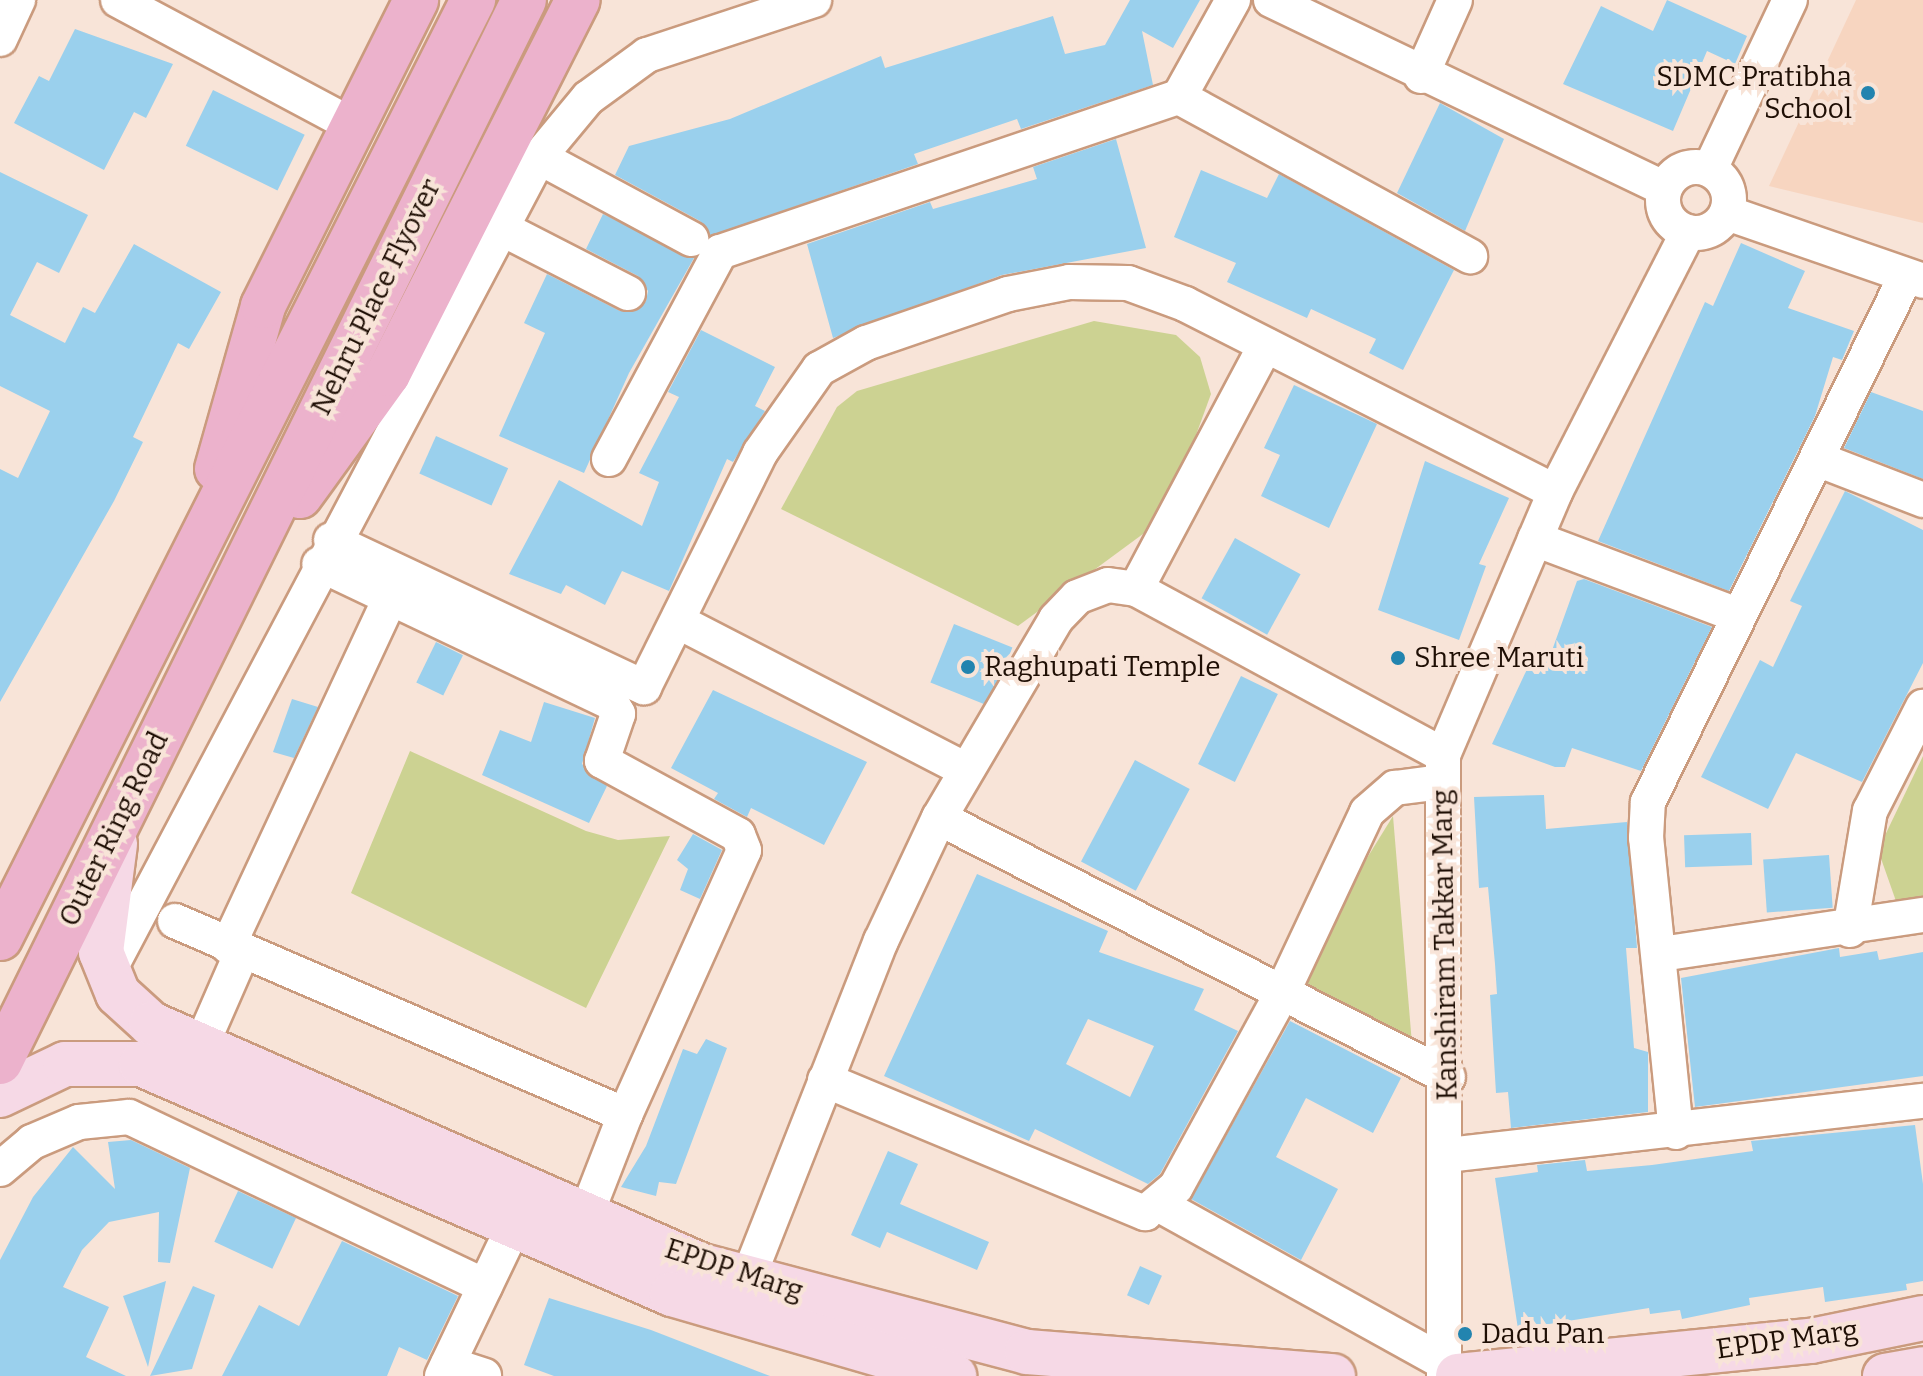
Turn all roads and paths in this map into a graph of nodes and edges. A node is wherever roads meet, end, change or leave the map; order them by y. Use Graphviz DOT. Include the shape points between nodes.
graph roads {
  1 [pos="18,0"];
  2 [pos="118,0"];
  3 [pos="416,0"];
  4 [pos="473,0"];
  5 [pos="524,0"];
  6 [pos="578,0"];
  7 [pos="814,0"];
  8 [pos="1233,0"];
  9 [pos="1455,0"];
  10 [pos="1790,0"];
  11 [pos="1287,4"];
  12 [pos="0,39"];
  13 [pos="1421,76"];
  14 [pos="1179,97"];
  15 [pos="354,126"];
  16 [pos="539,157"];
  17 [pos="1710,169"];
  18 [pos="1664,188"];
  19 [pos="1727,213"];
  20 [pos="499,227"];
  21 [pos="1688,232"];
  22 [pos="691,239"];
  23 [pos="1470,256"];
  24 [pos="1914,279"];
  25 [pos="628,293"];
  26 [pos="1266,345"];
  27 [pos="609,459"];
  28 [pos="1817,459"];
  29 [pos="1555,492"];
  30 [pos="1923,500"];
  31 [pos="1535,539"];
  32 [pos="325,552"];
  33 [pos="187,575"];
  34 [pos="1136,589"];
  35 [pos="229,595"];
  36 [pos="391,597"];
  37 [pos="1737,615"];
  38 [pos="679,622"];
  39 [pos="1923,707"];
  40 [pos="1442,768"];
  41 [pos="966,770"];
  42 [pos="122,814"];
  43 [pos="939,818"];
  44 [pos="1923,915"];
  45 [pos="175,921"];
  46 [pos="1850,930"];
  47 [pos="0,938"];
  48 [pos="235,949"];
  49 [pos="1661,954"];
  50 [pos="107,974"];
  51 [pos="1282,993"];
  52 [pos="186,1039"];
  53 [pos="0,1062"];
  54 [pos="1448,1077"];
  55 [pos="825,1080"];
  56 [pos="0,1095"];
  57 [pos="1923,1102"];
  58 [pos="625,1115"];
  59 [pos="1676,1132"];
  60 [pos="1448,1155"];
  61 [pos="0,1169"];
  62 [pos="1160,1205"];
  63 [pos="523,1208"];
  64 [pos="586,1215"];
  65 [pos="485,1286"];
  66 [pos="741,1295"];
  67 [pos="1923,1318"];
  68 [pos="1923,1369"];
  69 [pos="445,1370"];
  70 [pos="1449,1372"];
  71 [pos="484,1376"];
  72 [pos="954,1376"];
  73 [pos="1333,1376"];
  74 [pos="1885,1376"];
  1 -- 12 [label="street"];
  2 -- 15 [label="street"];
  3 -- 15 [label="main road"];
  4 -- 33 [label="main road, Nehru Place Flyover"];
  5 -- 35 [label="main road, Nehru Place Flyover"];
  6 -- 35 [label="main road" via="388,374"];
  7 -- 16 [label="street" via="647,55 588,98"];
  8 -- 14 [label="street"];
  9 -- 13 [label="street"];
  10 -- 17 [label="street"];
  11 -- 13 [label="street"];
  13 -- 18 [label="street"];
  14 -- 23 [label="street"];
  14 -- 27 [label="street" via="720,252"];
  15 -- 33 [label="main road" via="263,306"];
  16 -- 20 [label="street"];
  16 -- 22 [label="street"];
  17 -- 18 [label="street" via="1680,170"];
  17 -- 19 [label="street" via="1728,187"];
  18 -- 21 [label="street" via="1669,219"];
  19 -- 21 [label="street" via="1709,230"];
  19 -- 24 [label="street"];
  20 -- 25 [label="street"];
  20 -- 32 [label="street"];
  21 -- 29 [label="street, Kanshiram Takkar Marg"];
  24 -- 28 [label="street"];
  26 -- 29 [label="street"];
  26 -- 34 [label="street"];
  26 -- 38 [label="street" via="1128,283 1069,282 1008,294 866,343 819,369 790,403"];
  28 -- 30 [label="street"];
  28 -- 37 [label="street"];
  29 -- 31 [label="street, Kanshiram Takkar Marg"];
  31 -- 37 [label="street"];
  31 -- 40 [label="street, Kanshiram Takkar Marg"];
  32 -- 36 [label="street"];
  32 -- 38 [label="street" via="644,687"];
  32 -- 50 [label="street"];
  33 -- 47 [label="main road, Outer Ring Road"];
  34 -- 40 [label="street"];
  34 -- 41 [label="street" via="1108,585 1077,597 1056,619"];
  35 -- 42 [label="main road, Outer Ring Road"];
  36 -- 48 [label="street"];
  36 -- 58 [label="street" via="612,703 618,714 601,753 608,767 744,841"];
  37 -- 49 [label="street" via="1648,802 1646,838"];
  38 -- 41 [label="street"];
  39 -- 46 [label="street" via="1870,811"];
  40 -- 51 [label="street" via="1377,798"];
  40 -- 54 [label="street, Kanshiram Takkar Marg"];
  41 -- 43 [label="street"];
  42 -- 50 [label="main road" via="99,930"];
  42 -- 53 [label="main road, Outer Ring Road"];
  43 -- 51 [label="street"];
  43 -- 55 [label="street"];
  44 -- 46 [label="street"];
  45 -- 48 [label="street"];
  46 -- 49 [label="street"];
  48 -- 52 [label="street"];
  48 -- 58 [label="street"];
  49 -- 59 [label="street"];
  50 -- 52 [label="main road, EPDP Marg" via="133,1010"];
  51 -- 54 [label="street"];
  51 -- 62 [label="street" via="1176,1187"];
  52 -- 63 [label="main road, EPDP Marg"];
  54 -- 60 [label="street, Kanshiram Takkar Marg"];
  55 -- 62 [label="street" via="1126,1209 1145,1213"];
  55 -- 66 [label="street"];
  56 -- 63 [label="main road, EPDP Marg" via="65,1064 141,1064"];
  57 -- 59 [label="street"];
  58 -- 64 [label="street"];
  59 -- 60 [label="street"];
  60 -- 70 [label="street, Kanshiram Takkar Marg"];
  61 -- 65 [label="street" via="32,1142 79,1122 129,1117"];
  62 -- 70 [label="street"];
  63 -- 64 [label="main road, EPDP Marg"];
  63 -- 65 [label="street"];
  63 -- 66 [label="main road, EPDP Marg" via="672,1294"];
  64 -- 66 [label="main road, EPDP Marg" via="702,1266"];
  65 -- 69 [label="street"];
  66 -- 72 [label="main road, EPDP Marg"];
  66 -- 73 [label="main road, EPDP Marg" via="1027,1352"];
  67 -- 70 [label="main road, EPDP Marg" via="1811,1341"];
  68 -- 74 [label="main road, EPDP Marg"];
  69 -- 71 [label="street"];
}
